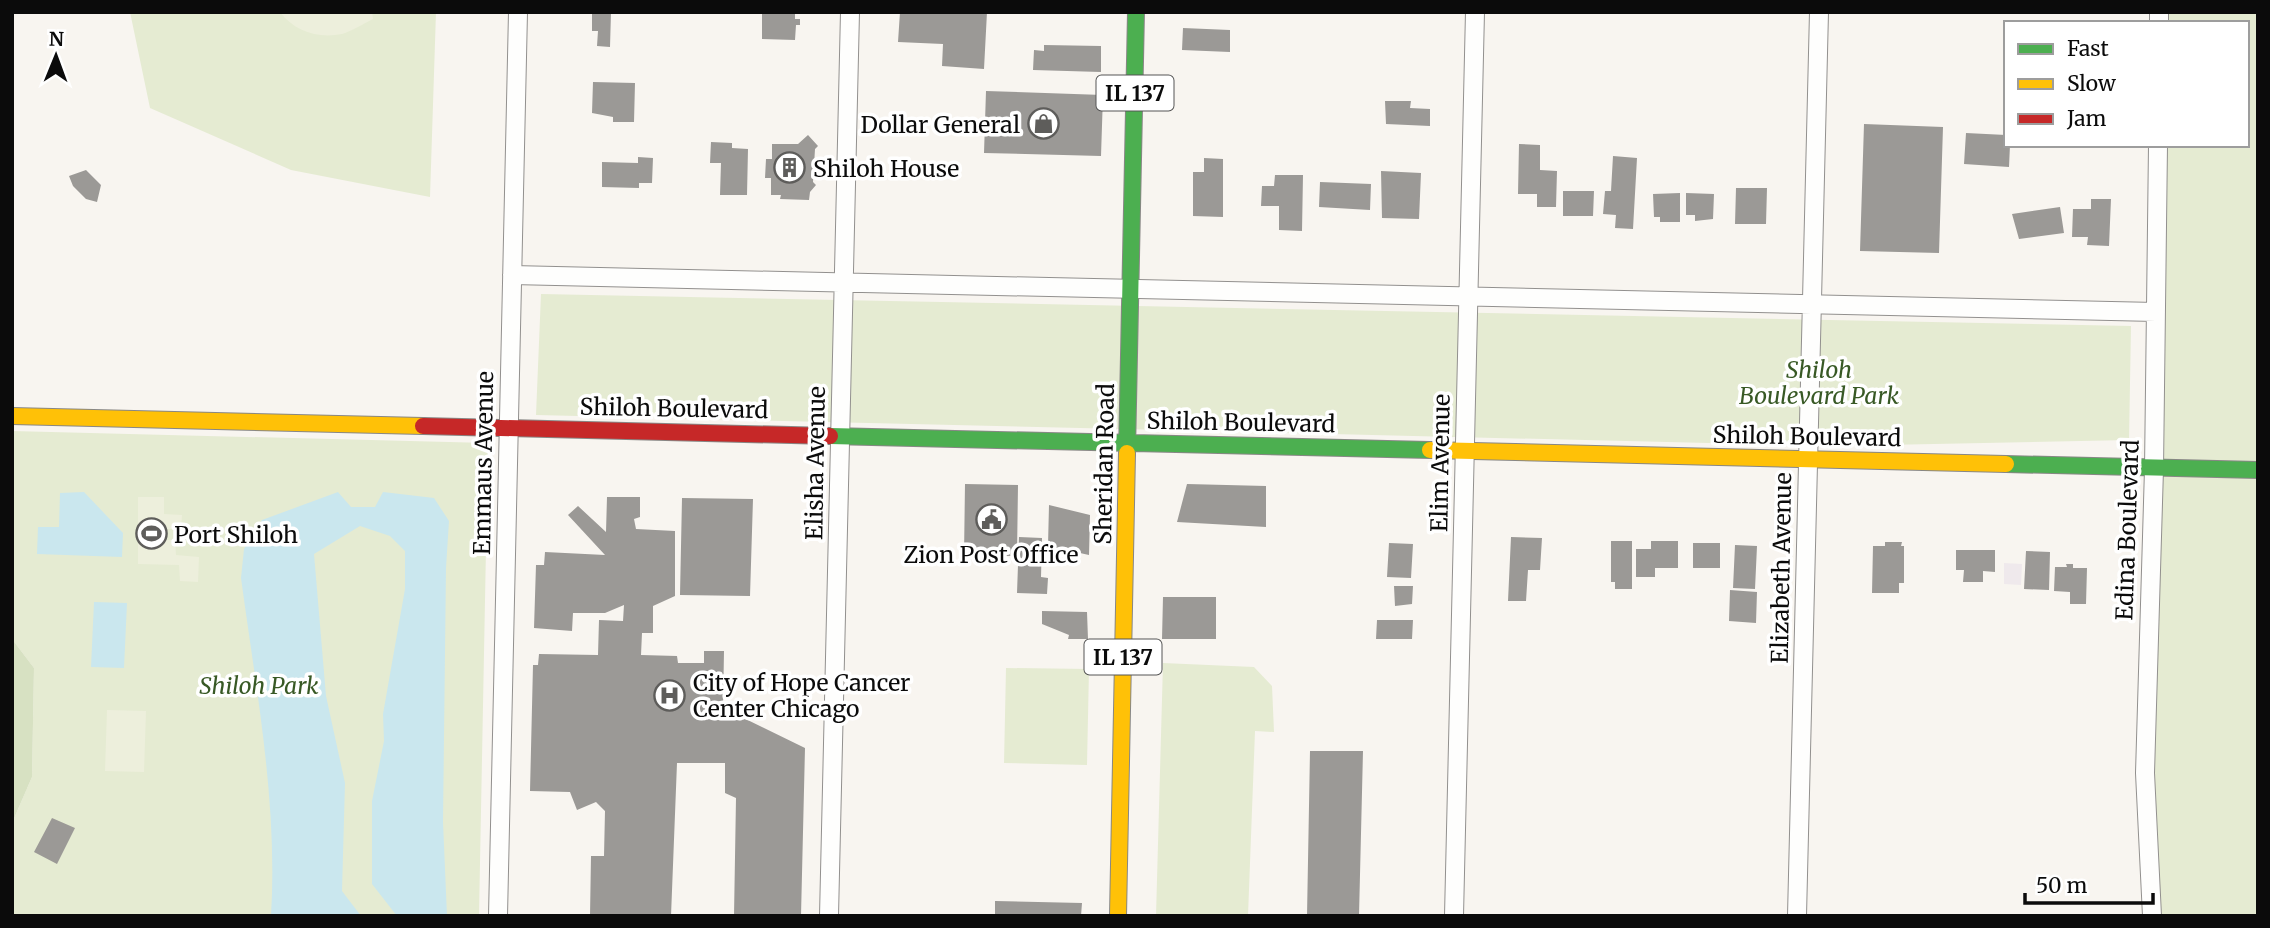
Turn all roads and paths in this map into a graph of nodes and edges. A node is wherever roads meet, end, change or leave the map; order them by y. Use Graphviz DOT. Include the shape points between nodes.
graph roads {
  1 [pos="518,12"];
  2 [pos="850,12"];
  3 [pos="1136,12"];
  4 [pos="1475,12"];
  5 [pos="1819,12"];
  6 [pos="2158,147"];
  7 [pos="512,275"];
  8 [pos="844,283"];
  9 [pos="1131,289"];
  10 [pos="1468,297"];
  11 [pos="1812,304"];
  12 [pos="2156,312"];
  13 [pos="12,416"];
  14 [pos="509,428"];
  15 [pos="840,437"];
  16 [pos="1128,444"];
  17 [pos="1464,452"];
  18 [pos="1808,460"];
  19 [pos="2154,469"];
  20 [pos="2258,470"];
  21 [pos="498,916"];
  22 [pos="829,916"];
  23 [pos="1118,916"];
  24 [pos="1454,916"];
  25 [pos="1797,916"];
  26 [pos="2151,916"];
  1 -- 7 [label="street, Emmaus Avenue"];
  2 -- 8 [label="street, Elisha Avenue"];
  3 -- 9 [label="street, Sheridan Road / IL 137"];
  4 -- 10 [label="street, Elim Avenue"];
  5 -- 11 [label="street, Elizabeth Avenue"];
  6 -- 12 [label="street, Edina Boulevard"];
  7 -- 8 [label="street"];
  7 -- 14 [label="street, Emmaus Avenue"];
  8 -- 9 [label="street"];
  8 -- 15 [label="street, Elisha Avenue"];
  9 -- 10 [label="street"];
  9 -- 16 [label="street, Sheridan Road / IL 137"];
  10 -- 11 [label="street"];
  10 -- 17 [label="street, Elim Avenue"];
  11 -- 12 [label="street"];
  11 -- 18 [label="street, Elizabeth Avenue"];
  12 -- 19 [label="street, Edina Boulevard"];
  13 -- 14 [label="street, Shiloh Boulevard"];
  14 -- 15 [label="street, Shiloh Boulevard"];
  14 -- 21 [label="street, Emmaus Avenue"];
  15 -- 16 [label="street, Shiloh Boulevard"];
  15 -- 22 [label="street, Elisha Avenue"];
  16 -- 17 [label="street, Shiloh Boulevard"];
  16 -- 23 [label="street, Sheridan Road / IL 137"];
  17 -- 18 [label="street, Shiloh Boulevard"];
  17 -- 24 [label="street, Elim Avenue"];
  18 -- 19 [label="street, Shiloh Boulevard"];
  18 -- 25 [label="street, Elizabeth Avenue"];
  19 -- 20 [label="street, Shiloh Boulevard"];
  19 -- 26 [label="street, Edina Boulevard" via="2145,773"];
}
